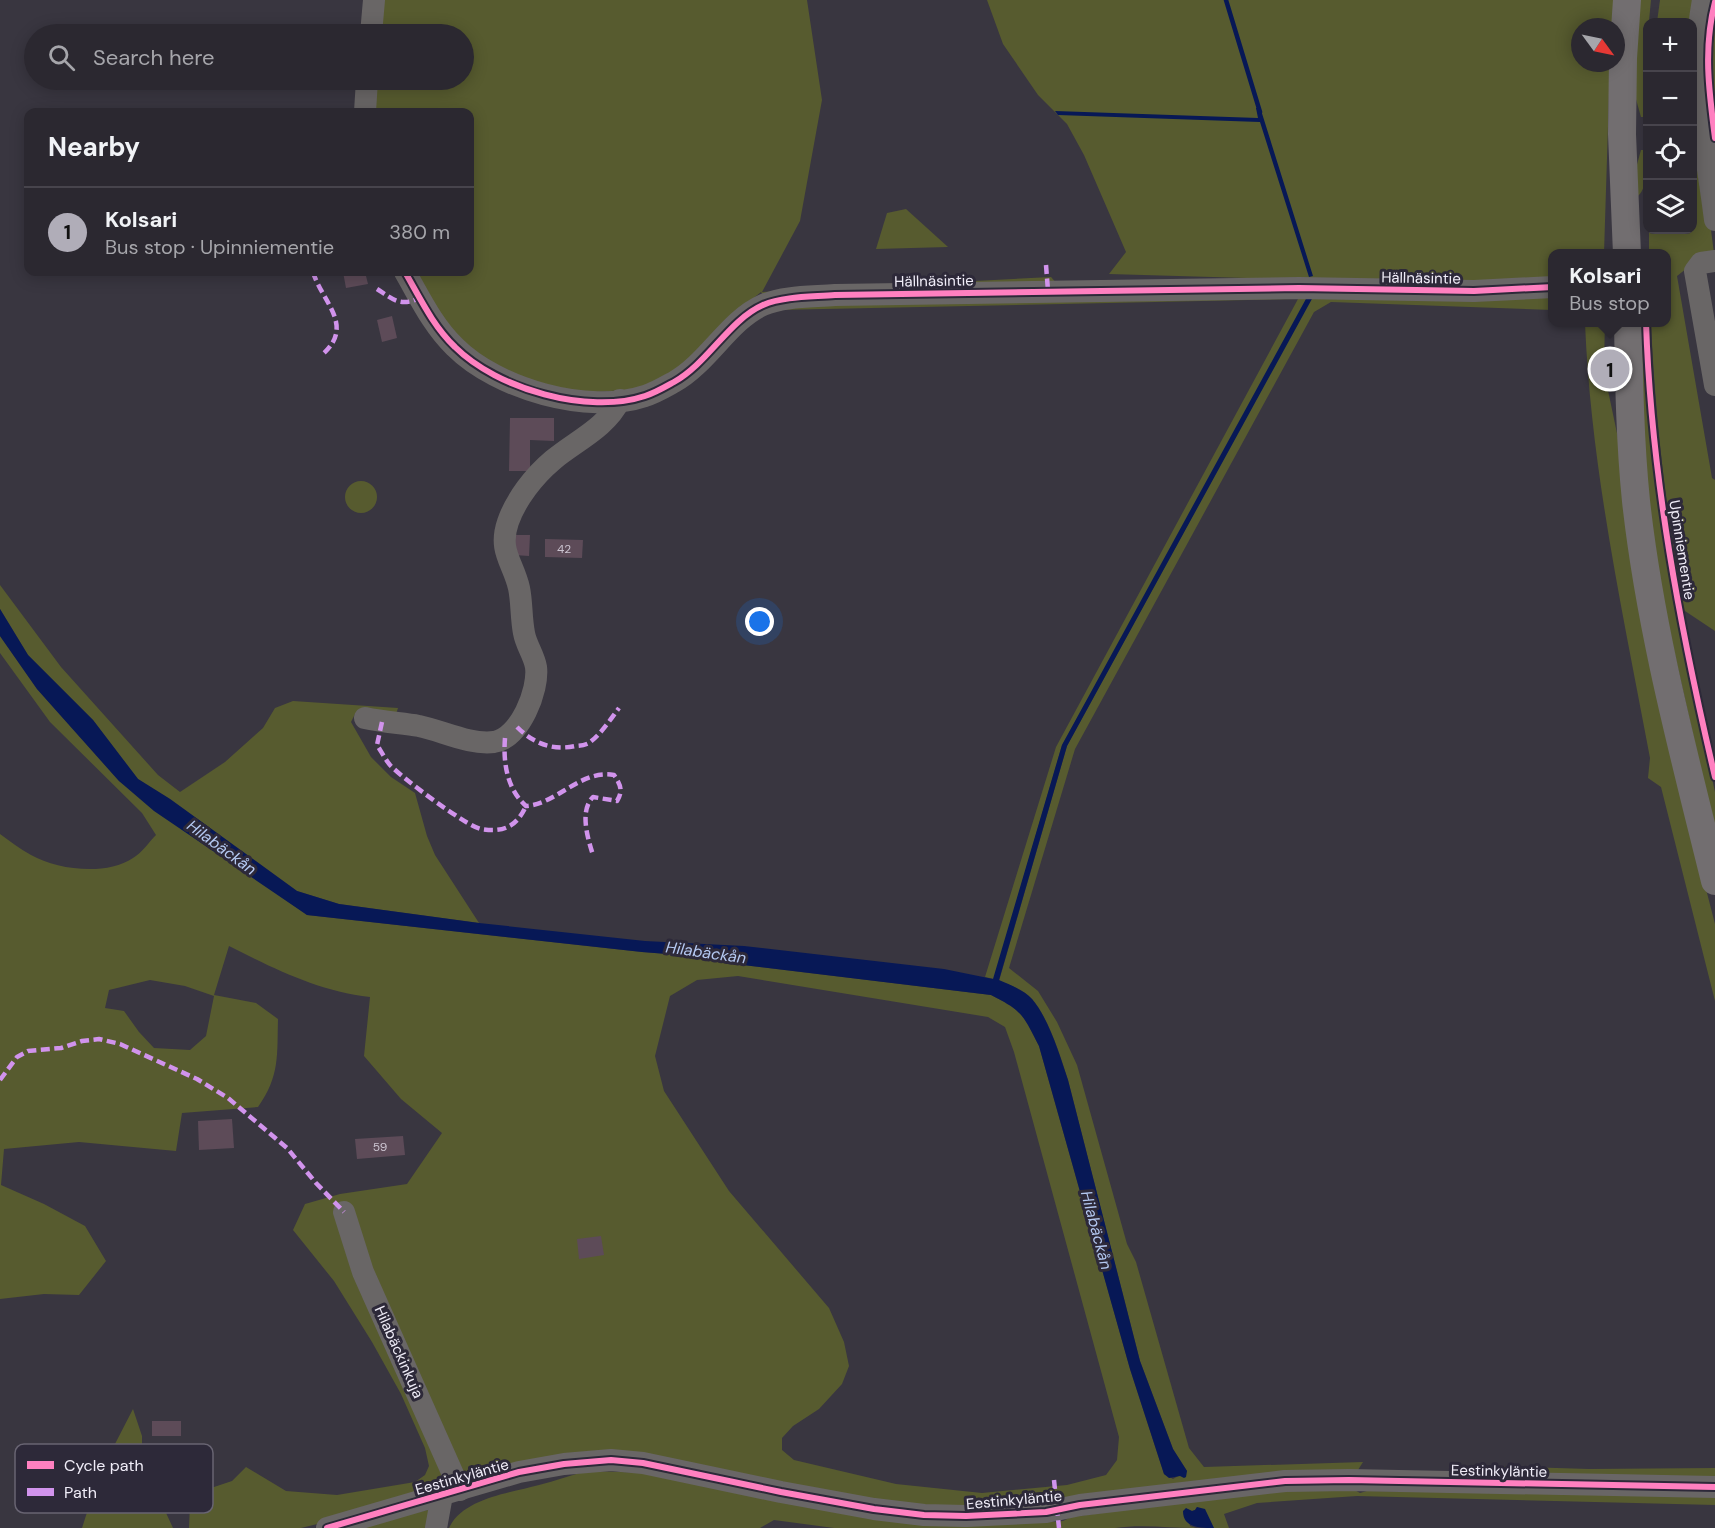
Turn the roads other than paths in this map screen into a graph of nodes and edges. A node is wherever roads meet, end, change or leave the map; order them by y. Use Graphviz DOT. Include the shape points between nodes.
graph roads {
  1 [pos="374,0"];
  2 [pos="1627,0"];
  3 [pos="1703,0"];
  4 [pos="372,24"];
  5 [pos="366,90"];
  6 [pos="365,108"];
  7 [pos="1714,211"];
  8 [pos="1627,249"];
  9 [pos="1715,261"];
  10 [pos="407,276"];
  11 [pos="1548,287"];
  12 [pos="1628,327"];
  13 [pos="1715,384"];
  14 [pos="620,400"];
  15 [pos="365,718"];
  16 [pos="1715,881"];
  17 [pos="344,1212"];
  18 [pos="1715,1487"];
  19 [pos="451,1493"];
  20 [pos="327,1528"];
  21 [pos="436,1528"];
  1 -- 4 [label="street"];
  2 -- 8 [label="main road" via="1622,134"];
  3 -- 7 [label="street" via="1697,73"];
  5 -- 6 [label="street"];
  9 -- 13 [label="street" via="1701,263 1695,272"];
  10 -- 14 [label="street, Hällnäsintie" via="434,322 471,362 519,387 560,398 581,402"];
  11 -- 14 [label="street, Hällnäsintie" via="795,298 763,305 747,315 697,366 676,381 645,396"];
  12 -- 16 [label="main road" via="1632,449 1644,559 1659,645"];
  14 -- 15 [label="street" via="598,428 537,476 508,523 504,550 518,585 524,636 536,668 528,706 514,730 495,742 481,742 420,726"];
  17 -- 19 [label="street, Hilabäckinkuja" via="363,1272"];
  18 -- 19 [label="street, Eestinkyläntie" via="1285,1481 1046,1512 924,1515 611,1460 519,1472"];
  19 -- 20 [label="street, Eestinkyläntie"];
  19 -- 21 [label="street"];
}
